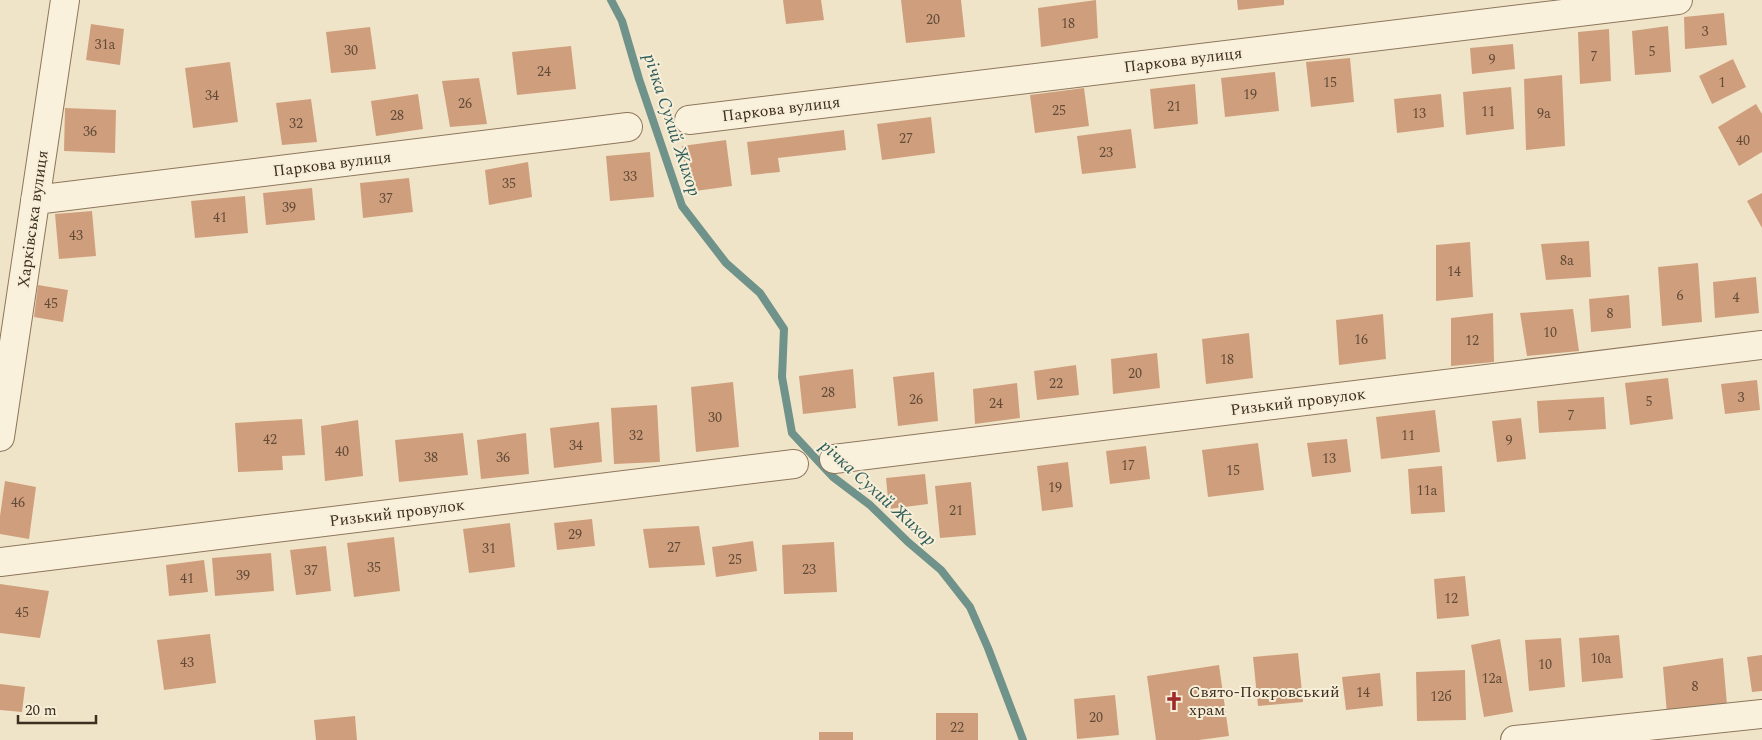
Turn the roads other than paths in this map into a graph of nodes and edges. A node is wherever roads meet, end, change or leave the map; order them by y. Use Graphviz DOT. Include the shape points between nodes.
graph roads {
  1 [pos="65,0"];
  2 [pos="1678,0"];
  3 [pos="689,120"];
  4 [pos="628,128"];
  5 [pos="36,200"];
  6 [pos="1762,345"];
  7 [pos="0,437"];
  8 [pos="834,459"];
  9 [pos="794,464"];
  10 [pos="0,562"];
  11 [pos="1762,714"];
  12 [pos="1515,740"];
  1 -- 5 [label="street, Харківська вулиця"];
  2 -- 3 [label="street, Паркова вулиця"];
  4 -- 5 [label="street, Паркова вулиця"];
  5 -- 7 [label="street, Харківська вулиця"];
  6 -- 8 [label="street, Ризький провулок"];
  9 -- 10 [label="street, Ризький провулок"];
  11 -- 12 [label="street"];
}
